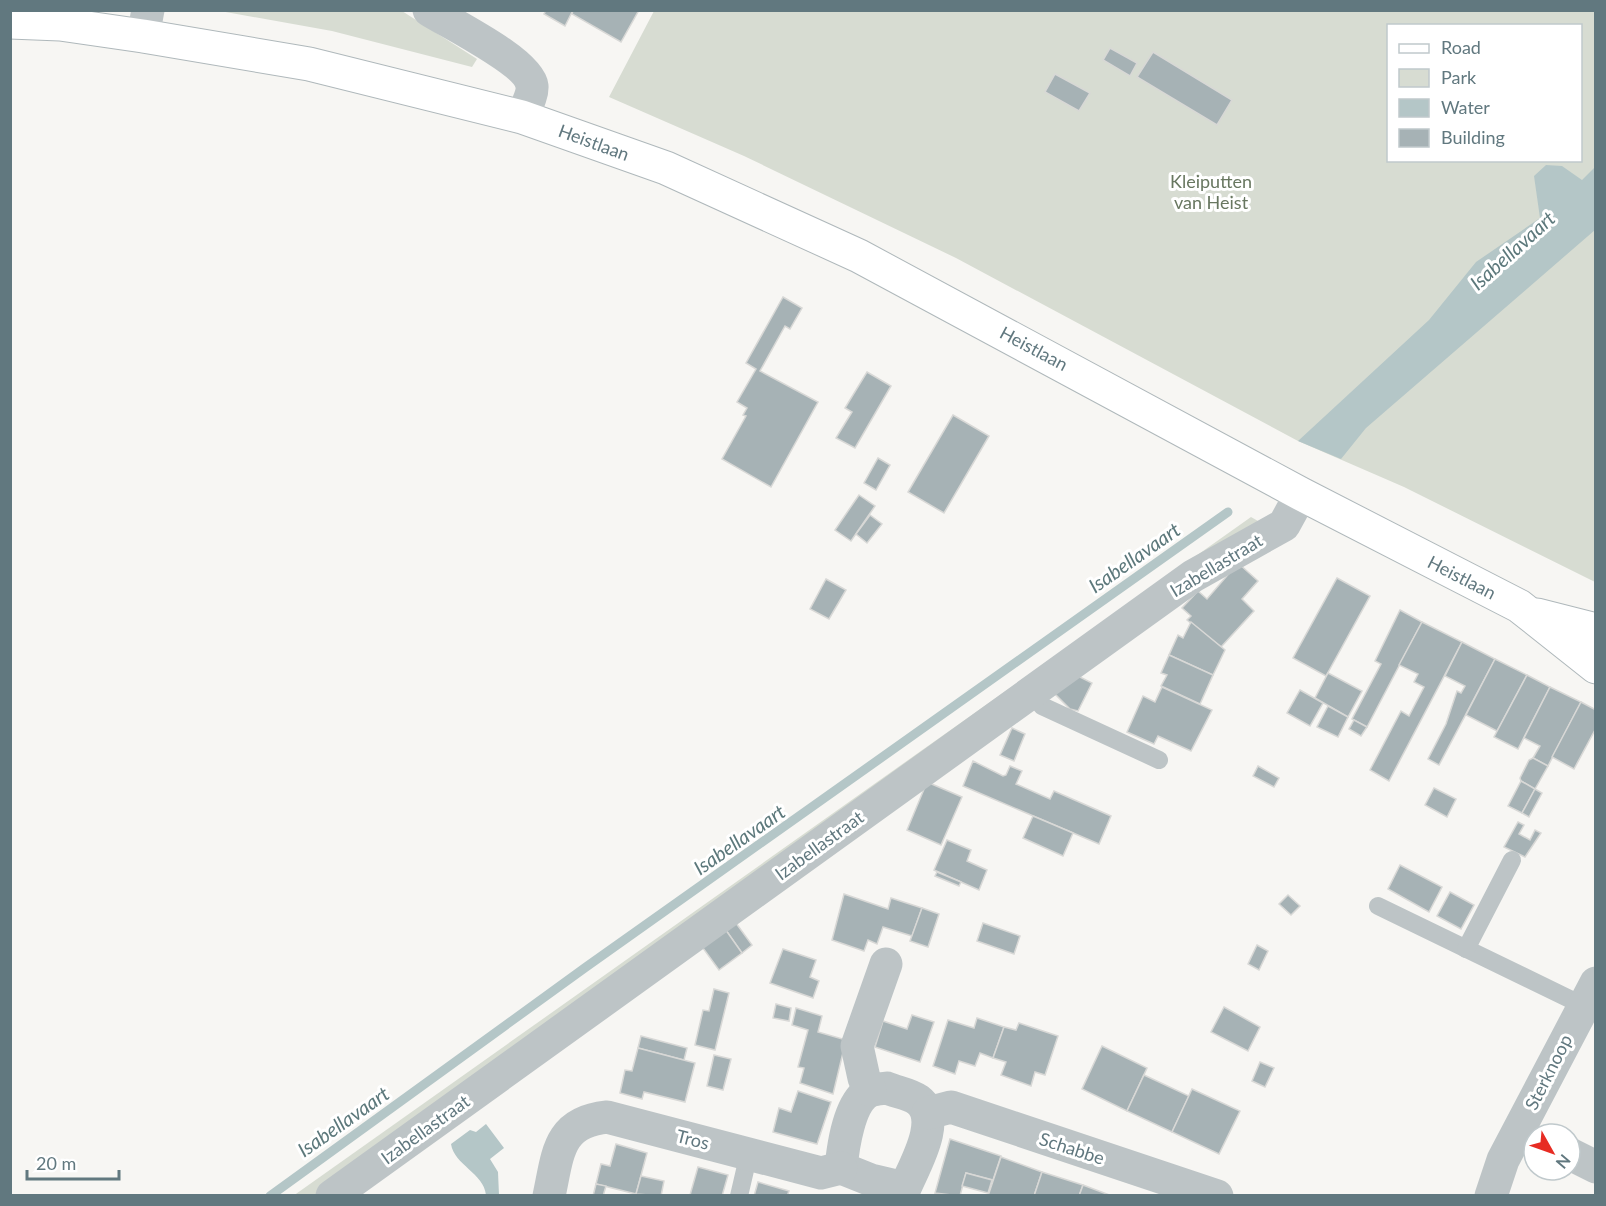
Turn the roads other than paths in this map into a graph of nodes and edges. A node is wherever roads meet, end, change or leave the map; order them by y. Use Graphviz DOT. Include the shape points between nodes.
graph roads {
  1 [pos="429,10"];
  2 [pos="10,22"];
  3 [pos="146,23"];
  4 [pos="522,117"];
  5 [pos="1301,494"];
  6 [pos="1529,613"];
  7 [pos="1596,630"];
  8 [pos="1596,667"];
  9 [pos="1032,692"];
  10 [pos="1159,760"];
  11 [pos="1512,860"];
  12 [pos="1378,906"];
  13 [pos="1466,949"];
  14 [pos="886,964"];
  15 [pos="1589,994"];
  16 [pos="870,1090"];
  17 [pos="928,1113"];
  18 [pos="1531,1122"];
  19 [pos="1522,1137"];
  20 [pos="749,1154"];
  21 [pos="1582,1160"];
  22 [pos="1596,1167"];
  23 [pos="841,1168"];
  24 [pos="906,1192"];
  25 [pos="332,1196"];
  26 [pos="549,1196"];
  27 [pos="739,1196"];
  28 [pos="1217,1196"];
  29 [pos="1491,1196"];
  1 -- 4 [label="street" via="529,76 532,89"];
  2 -- 3 [label="main road, Heistlaan"];
  3 -- 4 [label="main road, Heistlaan"];
  4 -- 5 [label="main road, Heistlaan" via="666,168 859,256"];
  5 -- 6 [label="main road, Heistlaan"];
  5 -- 9 [label="street, Izabellastraat" via="1284,525 1193,576"];
  6 -- 7 [label="main road, Heistlaan"];
  6 -- 8 [label="main road, Heistlaan"];
  9 -- 10 [label="lane" via="1042,706"];
  9 -- 25 [label="street, Izabellastraat"];
  11 -- 13 [label="lane"];
  12 -- 13 [label="lane"];
  13 -- 15 [label="lane"];
  14 -- 16 [label="street" via="857,1046"];
  15 -- 18 [label="street, Sterknoop"];
  16 -- 17 [label="street" via="887,1088 918,1100"];
  16 -- 23 [label="street" via="858,1100 843,1144"];
  17 -- 24 [label="street" via="927,1133"];
  17 -- 28 [label="street, Schabbe" via="951,1107"];
  19 -- 29 [label="street, Sterknoop" via="1503,1160"];
  20 -- 23 [label="street, Tros" via="821,1173"];
  20 -- 26 [label="street, Tros" via="607,1117 586,1119 567,1133 559,1150"];
  20 -- 27 [label="lane"];
  21 -- 22 [label="street"];
  23 -- 24 [label="street"];
}
